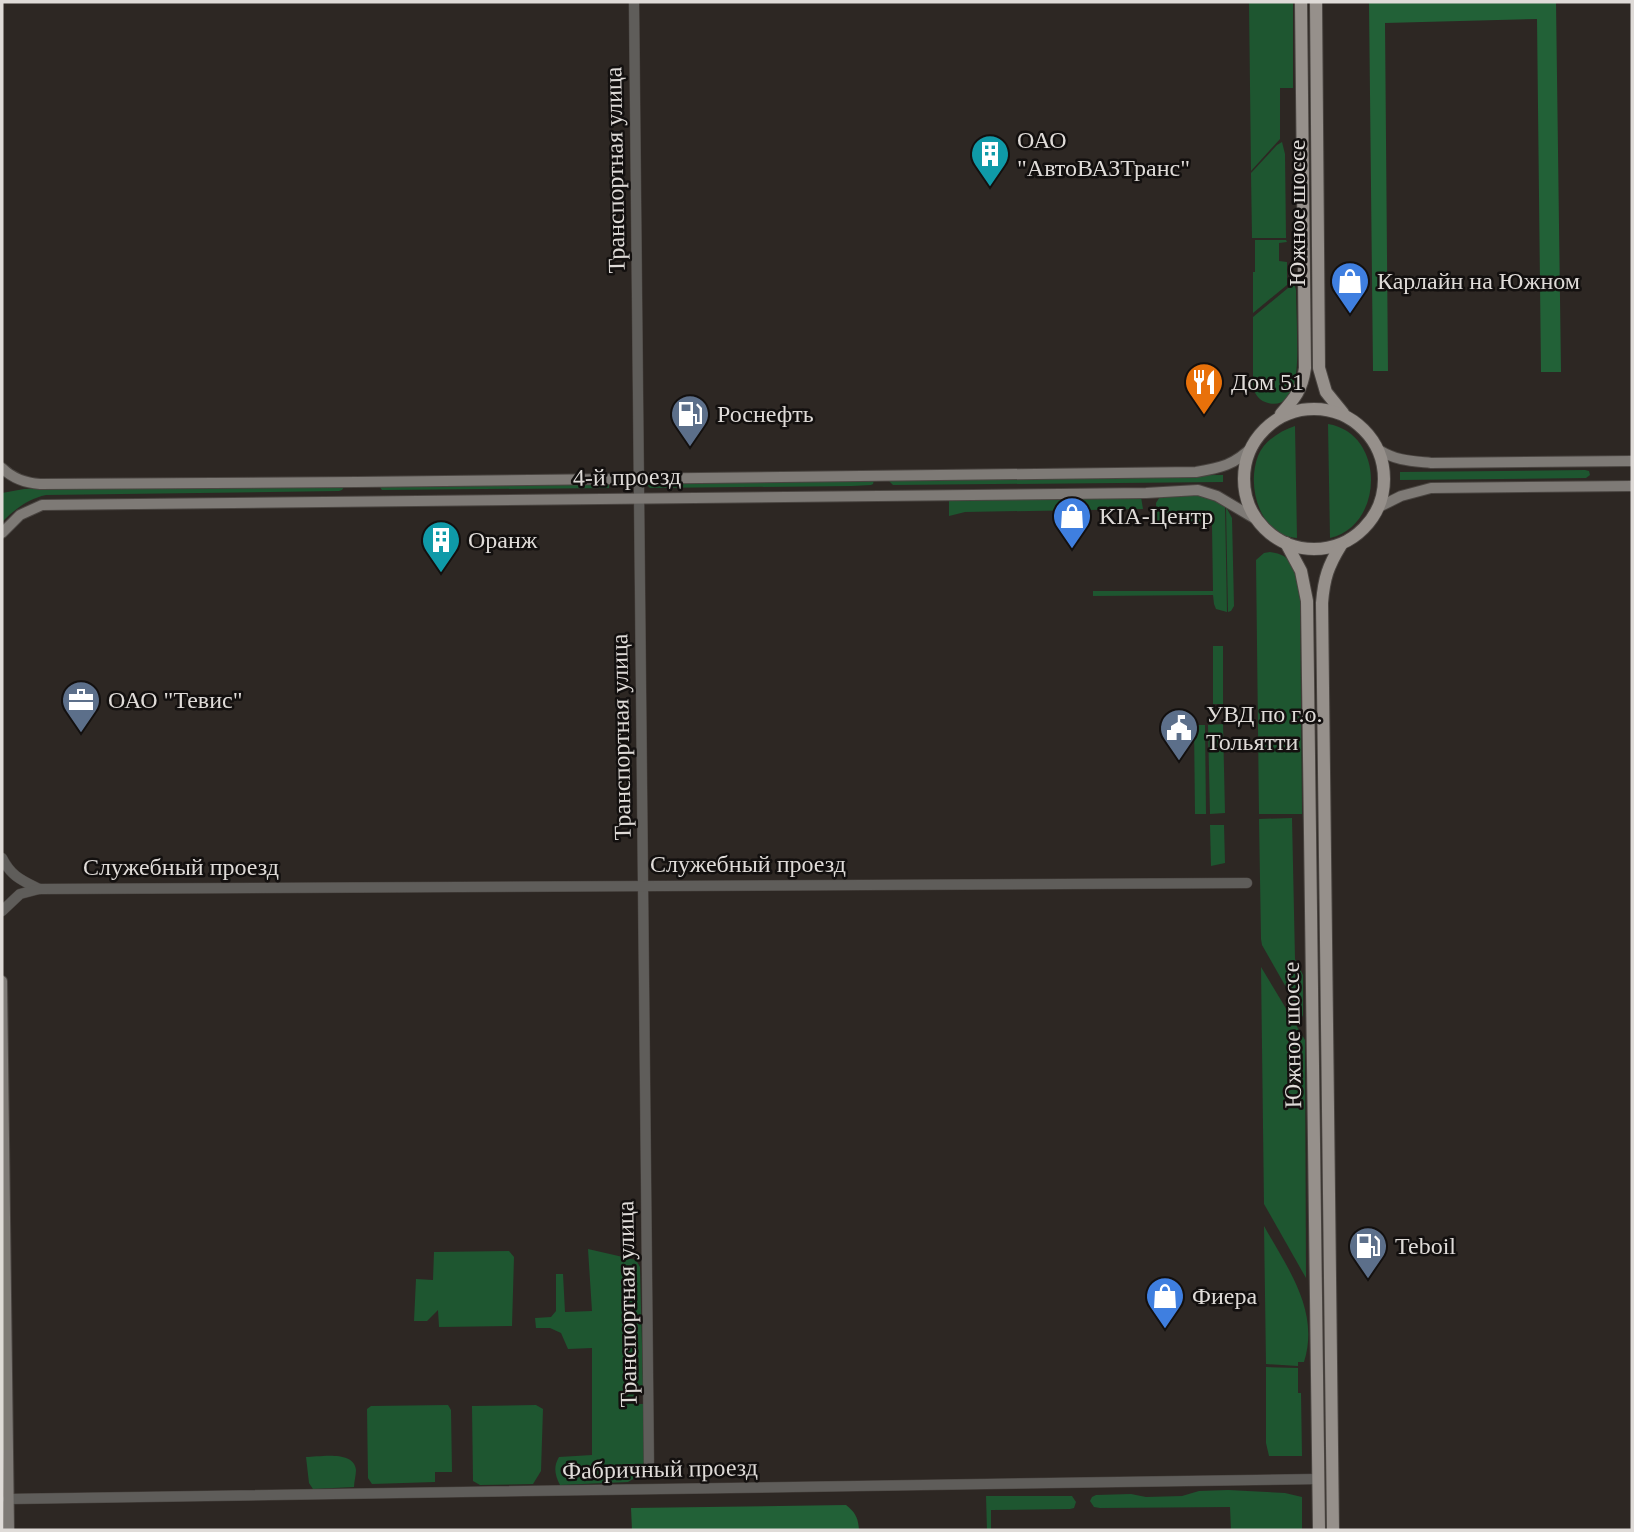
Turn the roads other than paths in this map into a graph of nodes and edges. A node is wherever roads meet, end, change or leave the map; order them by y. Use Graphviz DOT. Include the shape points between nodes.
graph roads {
  1 [pos="634,2"];
  2 [pos="1301,2"];
  3 [pos="1316,2"];
  4 [pos="1280,416"];
  5 [pos="1345,416"];
  6 [pos="1252,446"];
  7 [pos="1379,450"];
  8 [pos="1610,461"];
  9 [pos="1632,461"];
  10 [pos="2,468"];
  11 [pos="639,479"];
  12 [pos="357,482"];
  13 [pos="1610,486"];
  14 [pos="1632,486"];
  15 [pos="639,498"];
  16 [pos="358,501"];
  17 [pos="1379,507"];
  18 [pos="1254,518"];
  19 [pos="2,533"];
  20 [pos="1286,543"];
  21 [pos="1341,545"];
  22 [pos="2,858"];
  23 [pos="1247,883"];
  24 [pos="643,886"];
  25 [pos="39,889"];
  26 [pos="2,911"];
  27 [pos="2,981"];
  28 [pos="3,1056"];
  29 [pos="3,1089"];
  30 [pos="649,1472"];
  31 [pos="1318,1479"];
  32 [pos="5,1499"];
  33 [pos="9,1530"];
  34 [pos="1319,1530"];
  35 [pos="1333,1530"];
  1 -- 11 [label="street, Транспортная улица"];
  2 -- 4 [label="main road, Южное шоссе" via="1305,368 1298,394"];
  3 -- 5 [label="main road, Южное шоссе" via="1319,368 1326,392"];
  4 -- 5 [label="main road" via="1312,408"];
  4 -- 6 [label="main road"];
  5 -- 7 [label="main road"];
  6 -- 11 [label="main road, 4-й проезд" via="1226,466 1196,472"];
  6 -- 18 [label="main road" via="1244,478"];
  7 -- 8 [label="main road" via="1391,458 1431,463"];
  7 -- 17 [label="main road" via="1385,480"];
  8 -- 9 [label="main road"];
  8 -- 13 [label="main road"];
  10 -- 12 [label="main road, 4-й проезд" via="16,479 40,484"];
  11 -- 12 [label="main road, 4-й проезд"];
  11 -- 15 [label="street, Транспортная улица"];
  12 -- 16 [label="main road"];
  13 -- 14 [label="main road"];
  13 -- 17 [label="main road" via="1431,488"];
  15 -- 16 [label="main road, 4-й проезд"];
  15 -- 18 [label="main road, 4-й проезд" via="1198,491 1217,496"];
  15 -- 24 [label="street, Транспортная улица"];
  16 -- 19 [label="main road, 4-й проезд" via="42,505 20,515"];
  17 -- 21 [label="main road" via="1364,528"];
  18 -- 20 [label="main road"];
  20 -- 21 [label="main road" via="1320,548"];
  20 -- 31 [label="main road, Южное шоссе" via="1301,571 1307,601"];
  21 -- 35 [label="main road, Южное шоссе" via="1326,572 1322,603"];
  22 -- 25 [label="street" via="19,879"];
  23 -- 24 [label="street, Служебный проезд"];
  24 -- 25 [label="street, Служебный проезд"];
  24 -- 30 [label="street, Транспортная улица"];
  25 -- 26 [label="street, Служебный проезд" via="20,894"];
  27 -- 28 [label="main road"];
  28 -- 29 [label="main road"];
  29 -- 32 [label="main road"];
  31 -- 32 [label="street, Фабричный проезд"];
  31 -- 34 [label="main road, Южное шоссе"];
  32 -- 33 [label="main road"];
}
